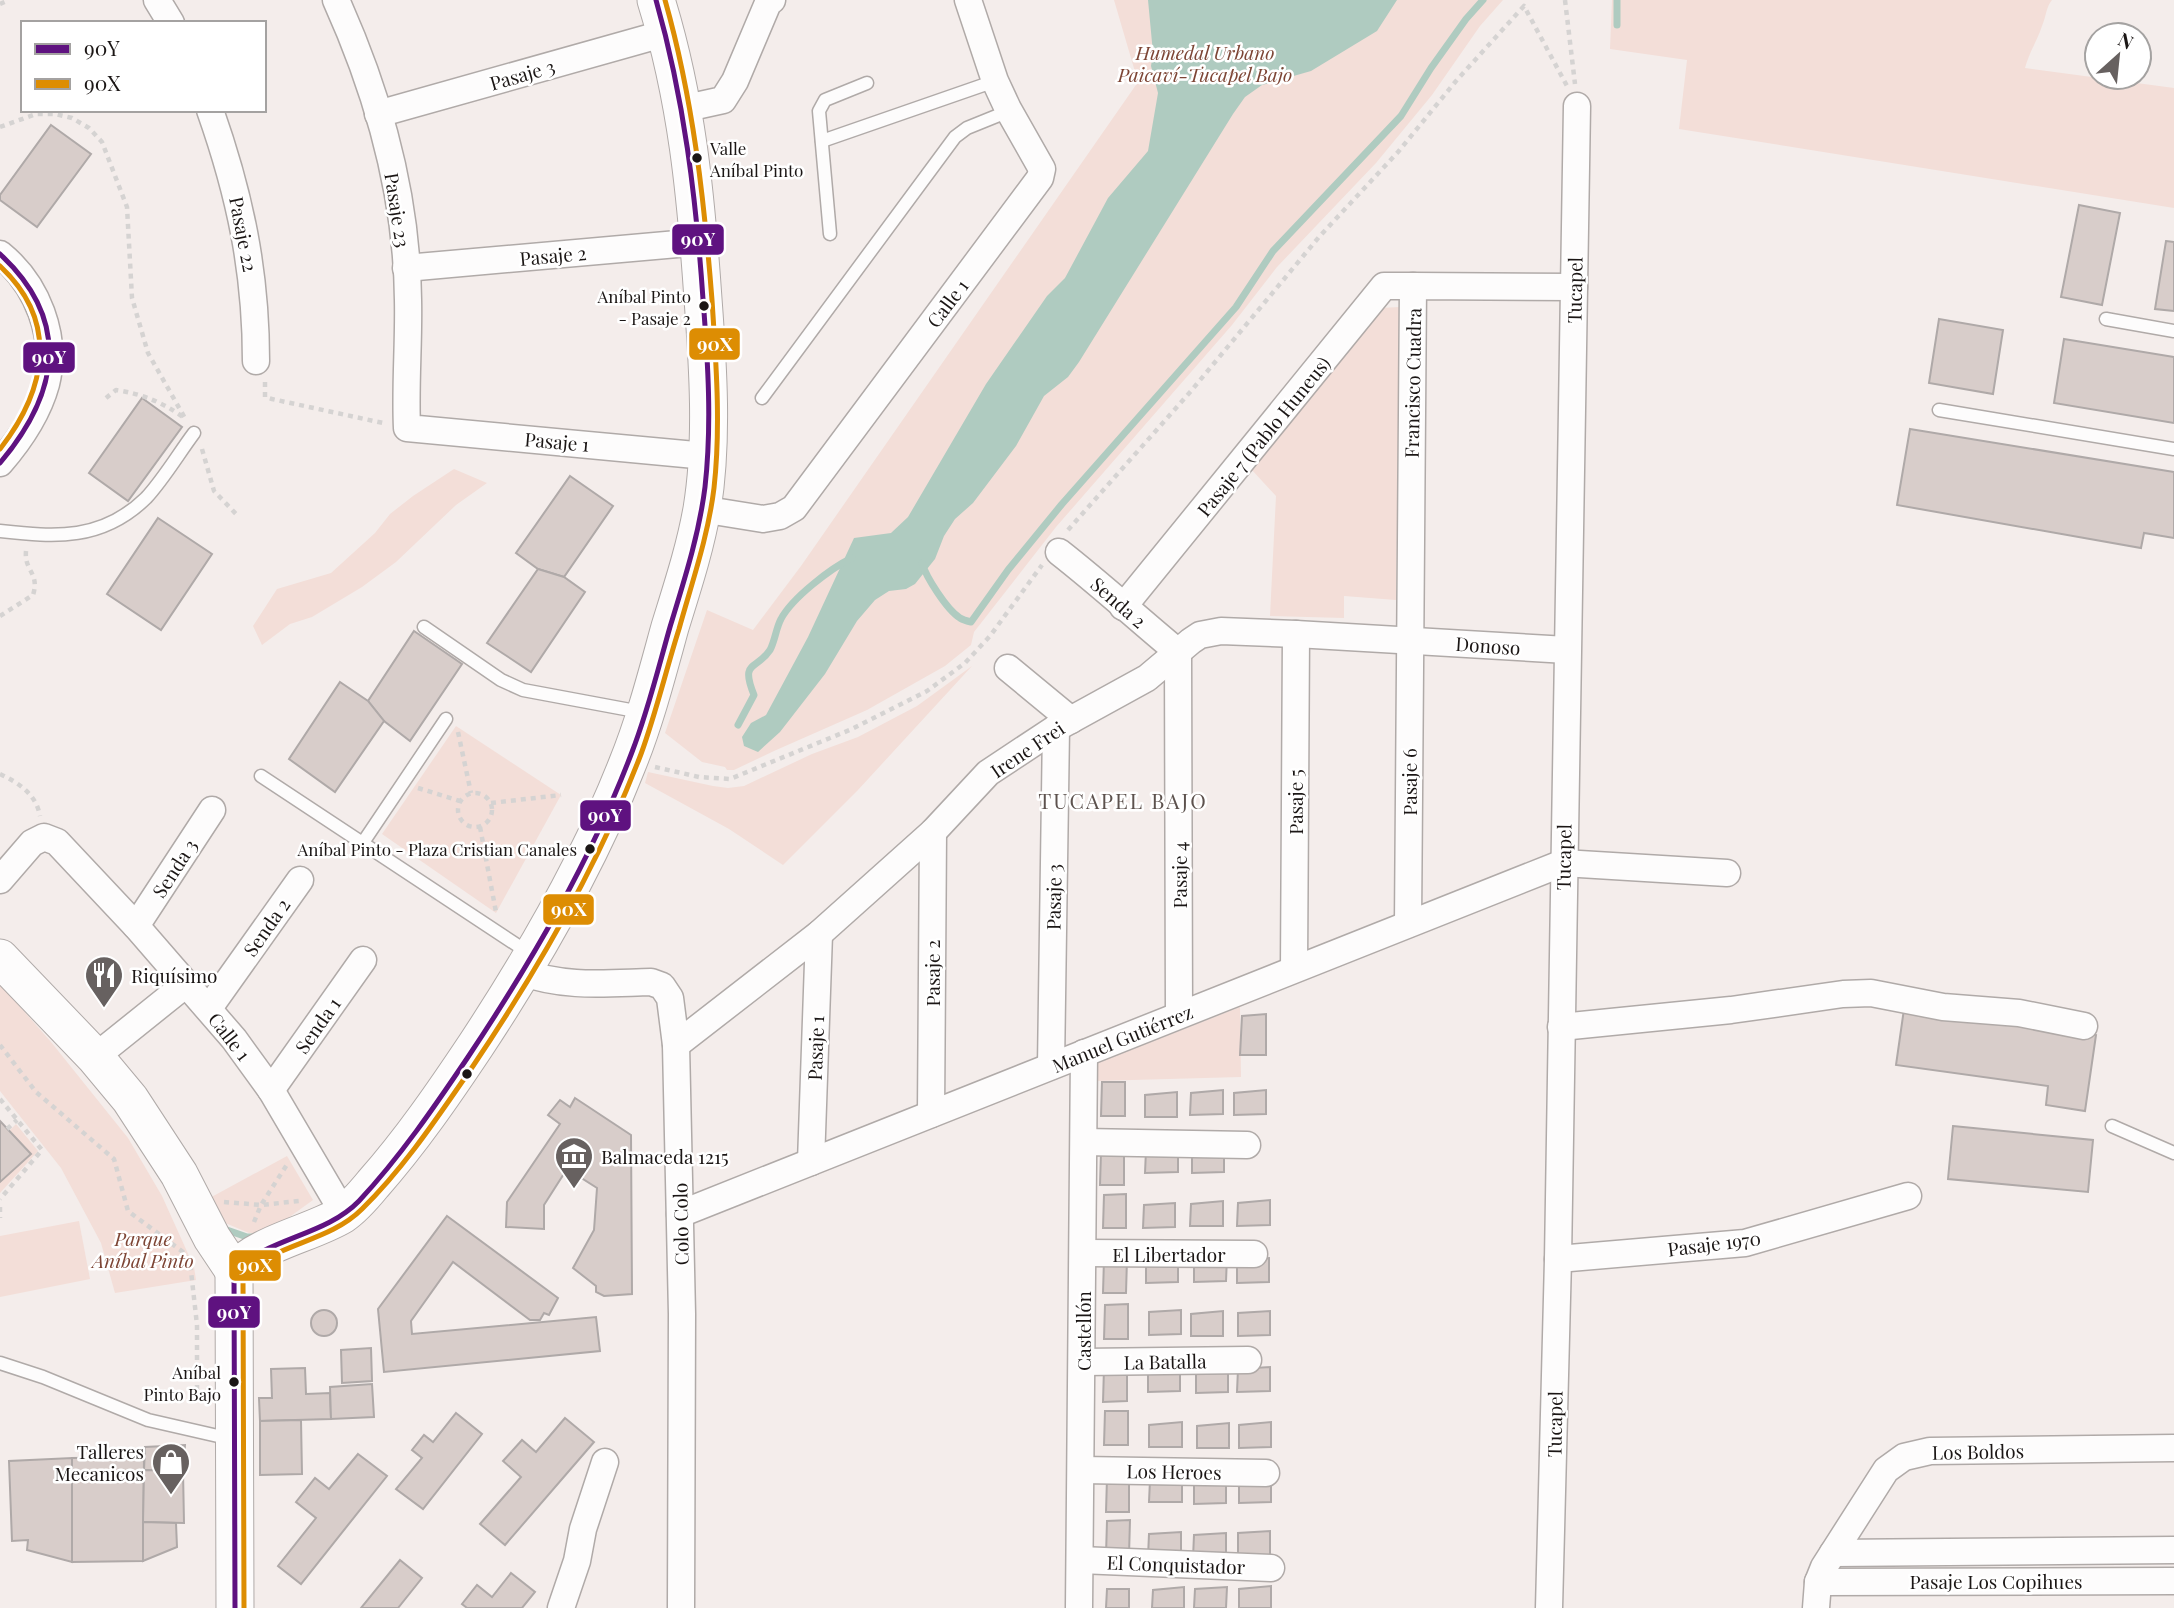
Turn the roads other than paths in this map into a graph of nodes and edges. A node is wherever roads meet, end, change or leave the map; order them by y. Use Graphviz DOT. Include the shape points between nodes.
graph roads {
  1 [pos="157,0"];
  2 [pos="336,0"];
  3 [pos="772,0"];
  4 [pos="968,0"];
  5 [pos="661,16"];
  6 [pos="170,21"];
  7 [pos="995,81"];
  8 [pos="867,83"];
  9 [pos="1577,106"];
  10 [pos="682,109"];
  11 [pos="1009,111"];
  12 [pos="211,112"];
  13 [pos="378,114"];
  14 [pos="822,141"];
  15 [pos="830,234"];
  16 [pos="699,242"];
  17 [pos="0,254"];
  18 [pos="406,268"];
  19 [pos="1413,286"];
  20 [pos="1574,287"];
  21 [pos="2106,319"];
  22 [pos="2174,331"];
  23 [pos="256,361"];
  24 [pos="762,398"];
  25 [pos="1939,411"];
  26 [pos="407,428"];
  27 [pos="194,433"];
  28 [pos="2174,449"];
  29 [pos="706,456"];
  30 [pos="0,463"];
  31 [pos="701,509"];
  32 [pos="0,531"];
  33 [pos="1057,549"];
  34 [pos="1123,607"];
  35 [pos="424,627"];
  36 [pos="1296,634"];
  37 [pos="1410,640"];
  38 [pos="1567,650"];
  39 [pos="1178,652"];
  40 [pos="1008,668"];
  41 [pos="645,713"];
  42 [pos="451,722"];
  43 [pos="1064,724"];
  44 [pos="261,776"];
  45 [pos="212,810"];
  46 [pos="933,832"];
  47 [pos="362,844"];
  48 [pos="1563,863"];
  49 [pos="1727,873"];
  50 [pos="0,880"];
  51 [pos="300,880"];
  52 [pos="1408,924"];
  53 [pos="136,926"];
  54 [pos="819,934"];
  55 [pos="0,958"];
  56 [pos="363,960"];
  57 [pos="527,964"];
  58 [pos="1294,970"];
  59 [pos="186,984"];
  60 [pos="209,1009"];
  61 [pos="1179,1015"];
  62 [pos="2084,1026"];
  63 [pos="1561,1027"];
  64 [pos="676,1045"];
  65 [pos="1084,1053"];
  66 [pos="94,1057"];
  67 [pos="1051,1066"];
  68 [pos="271,1090"];
  69 [pos="931,1114"];
  70 [pos="2112,1126"];
  71 [pos="1084,1142"];
  72 [pos="1247,1145"];
  73 [pos="2174,1153"];
  74 [pos="811,1162"];
  75 [pos="1908,1196"];
  76 [pos="341,1210"];
  77 [pos="680,1214"];
  78 [pos="1083,1253"];
  79 [pos="1254,1254"];
  80 [pos="1558,1259"];
  81 [pos="246,1262"];
  82 [pos="1248,1360"];
  83 [pos="1083,1362"];
  84 [pos="0,1363"];
  85 [pos="234,1440"];
  86 [pos="2174,1448"];
  87 [pos="605,1462"];
  88 [pos="1082,1470"];
  89 [pos="1266,1473"];
  90 [pos="2174,1550"];
  91 [pos="1833,1553"];
  92 [pos="1080,1560"];
  93 [pos="1271,1568"];
  94 [pos="2174,1581"];
  95 [pos="1818,1582"];
  96 [pos="235,1608"];
  97 [pos="561,1608"];
  98 [pos="681,1608"];
  99 [pos="1079,1608"];
  100 [pos="1549,1608"];
  101 [pos="1816,1608"];
  1 -- 6 [label="street"];
  2 -- 13 [label="street, Pasaje 23"];
  3 -- 10 [label="street" via="723,100"];
  4 -- 7 [label="street, Calle 1"];
  5 -- 10 [label="street"];
  5 -- 13 [label="street, Pasaje 3"];
  7 -- 11 [label="street, Calle 1"];
  7 -- 14 [label="lane"];
  8 -- 14 [label="lane" via="825,100 819,111"];
  9 -- 20 [label="street, Tucapel"];
  10 -- 16 [label="street" via="690,143"];
  11 -- 24 [label="lane" via="955,137"];
  11 -- 31 [label="street, Calle 1" via="1040,164 1040,178 794,508 763,519"];
  12 -- 23 [label="street, Pasaje 22" via="245,234 256,316"];
  13 -- 18 [label="street, Pasaje 23" via="400,204"];
  14 -- 15 [label="lane"];
  16 -- 18 [label="street, Pasaje 2"];
  16 -- 29 [label="street" via="709,376"];
  17 -- 30 [label="street" via="15,266 38,302 48,358 46,383 35,413"];
  18 -- 26 [label="street, Pasaje 23"];
  19 -- 20 [label="street, Francisco Cuadra"];
  19 -- 34 [label="street, Pasaje 7 (Pablo Huneus)" via="1384,286"];
  19 -- 37 [label="street, Francisco Cuadra"];
  20 -- 38 [label="street, Tucapel"];
  21 -- 22 [label="lane"];
  25 -- 28 [label="lane"];
  26 -- 29 [label="street, Pasaje 1"];
  27 -- 32 [label="lane" via="147,497 119,520 73,535"];
  29 -- 31 [label="street"];
  31 -- 41 [label="street"];
  33 -- 34 [label="street, Senda 2"];
  34 -- 39 [label="street, Senda 2"];
  35 -- 41 [label="lane" via="523,690"];
  36 -- 37 [label="street, Irene Frei"];
  36 -- 39 [label="street, Irene Frei" via="1221,631 1191,641"];
  36 -- 58 [label="street, Pasaje 5"];
  37 -- 38 [label="street, Donoso"];
  37 -- 52 [label="street, Pasaje 6"];
  38 -- 48 [label="street, Tucapel"];
  39 -- 43 [label="street, Irene Frei" via="1147,678"];
  39 -- 61 [label="street, Pasaje 4"];
  40 -- 43 [label="street"];
  41 -- 57 [label="street" via="589,849"];
  42 -- 47 [label="lane"];
  43 -- 46 [label="street, Irene Frei" via="988,773"];
  43 -- 67 [label="street, Pasaje 3"];
  44 -- 47 [label="lane"];
  45 -- 53 [label="street, Senda 3"];
  46 -- 54 [label="street, Irene Frei"];
  46 -- 69 [label="street, Pasaje 2"];
  47 -- 57 [label="lane"];
  48 -- 49 [label="street"];
  48 -- 52 [label="street, Manuel Gutiérrez"];
  48 -- 63 [label="street, Tucapel"];
  50 -- 53 [label="street, Calle 1" via="44,837 57,842"];
  51 -- 60 [label="street, Senda 2"];
  52 -- 58 [label="street, Manuel Gutiérrez"];
  53 -- 59 [label="street, Calle 1"];
  54 -- 64 [label="street, Irene Frei"];
  54 -- 74 [label="street, Pasaje 1"];
  55 -- 66 [label="street"];
  56 -- 68 [label="street, Senda 1"];
  57 -- 64 [label="street, Colo Colo" via="553,981 657,984 670,998"];
  57 -- 76 [label="street" via="423,1122 374,1183"];
  58 -- 61 [label="street, Manuel Gutiérrez"];
  59 -- 60 [label="street, Calle 1"];
  59 -- 66 [label="street"];
  60 -- 68 [label="street, Calle 1"];
  61 -- 65 [label="street, Manuel Gutiérrez"];
  62 -- 63 [label="street" via="1871,993"];
  63 -- 80 [label="street, Tucapel"];
  64 -- 77 [label="street, Colo Colo"];
  65 -- 67 [label="street, Manuel Gutiérrez"];
  65 -- 71 [label="street, Castellón"];
  66 -- 81 [label="street" via="130,1099 171,1161 212,1238"];
  67 -- 69 [label="street, Manuel Gutiérrez"];
  68 -- 76 [label="street, Calle 1"];
  69 -- 74 [label="street, Manuel Gutiérrez"];
  70 -- 73 [label="lane"];
  71 -- 72 [label="street"];
  71 -- 78 [label="street, Castellón"];
  74 -- 77 [label="street, Manuel Gutiérrez"];
  75 -- 80 [label="street, Pasaje 1970" via="1745,1244"];
  76 -- 81 [label="street"];
  77 -- 98 [label="street, Colo Colo"];
  78 -- 79 [label="street, El Libertador"];
  78 -- 83 [label="street, Castellón"];
  80 -- 100 [label="street, Tucapel"];
  81 -- 85 [label="street"];
  82 -- 83 [label="street, La Batalla"];
  83 -- 88 [label="street, Castellón"];
  84 -- 85 [label="lane" via="148,1420"];
  85 -- 96 [label="street"];
  86 -- 91 [label="street, Los Boldos" via="1916,1452 1886,1470"];
  87 -- 97 [label="street"];
  88 -- 89 [label="street, Los Heroes"];
  88 -- 92 [label="street, Castellón"];
  90 -- 91 [label="street, Pasaje Los Copihues"];
  91 -- 95 [label="street, Los Boldos"];
  92 -- 93 [label="street, El Conquistador"];
  92 -- 99 [label="street, Castellón"];
  94 -- 95 [label="street, Pasaje Los Copihues"];
  95 -- 101 [label="street"];
}
